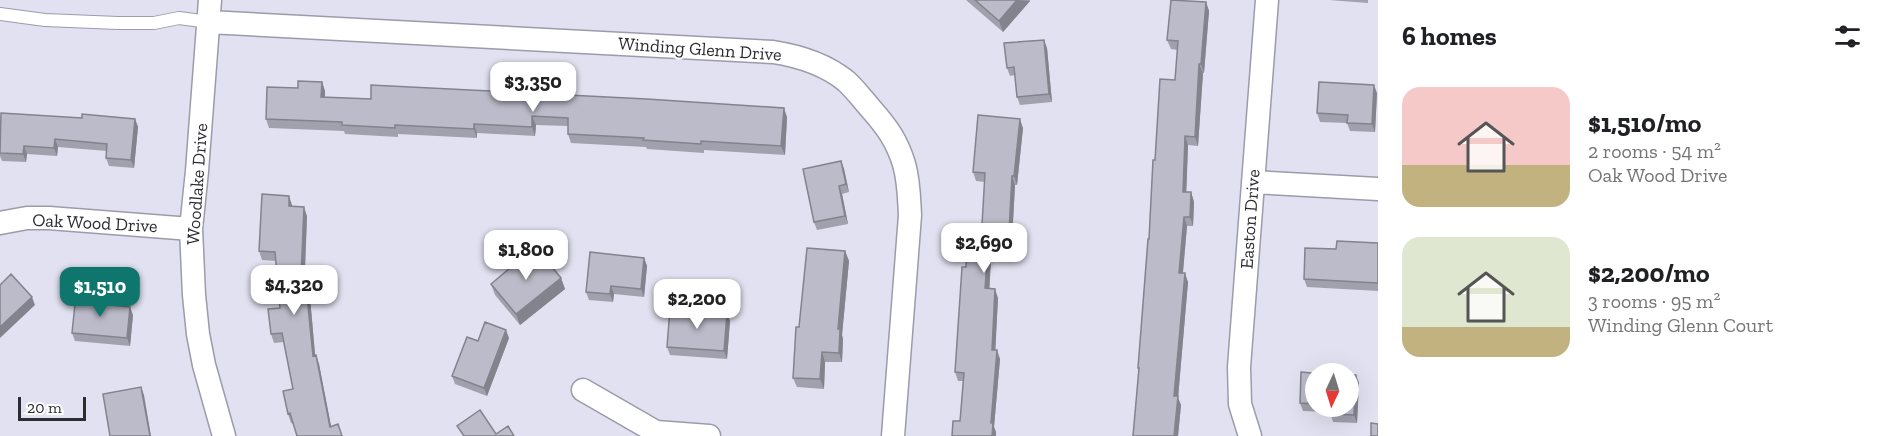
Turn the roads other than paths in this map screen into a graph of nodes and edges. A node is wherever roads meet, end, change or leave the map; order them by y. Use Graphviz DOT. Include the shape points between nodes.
graph roads {
  1 [pos="1267,0"];
  2 [pos="209,11"];
  3 [pos="0,14"];
  4 [pos="1253,182"];
  5 [pos="1378,189"];
  6 [pos="0,223"];
  7 [pos="191,229"];
  8 [pos="583,390"];
  9 [pos="224,436"];
  10 [pos="709,436"];
  11 [pos="893,436"];
  12 [pos="1251,436"];
  1 -- 4 [label="street, Easton Drive"];
  2 -- 3 [label="lane" via="154,23 45,20"];
  2 -- 7 [label="street, Woodlake Drive"];
  2 -- 11 [label="street, Winding Glenn Drive" via="773,52 793,55 829,70 846,82 889,130 909,186"];
  4 -- 5 [label="street"];
  4 -- 12 [label="street, Easton Drive" via="1238,384"];
  6 -- 7 [label="street, Oak Wood Drive" via="50,218"];
  7 -- 9 [label="street, Woodlake Drive" via="198,334"];
  8 -- 10 [label="street" via="656,432"];
}
